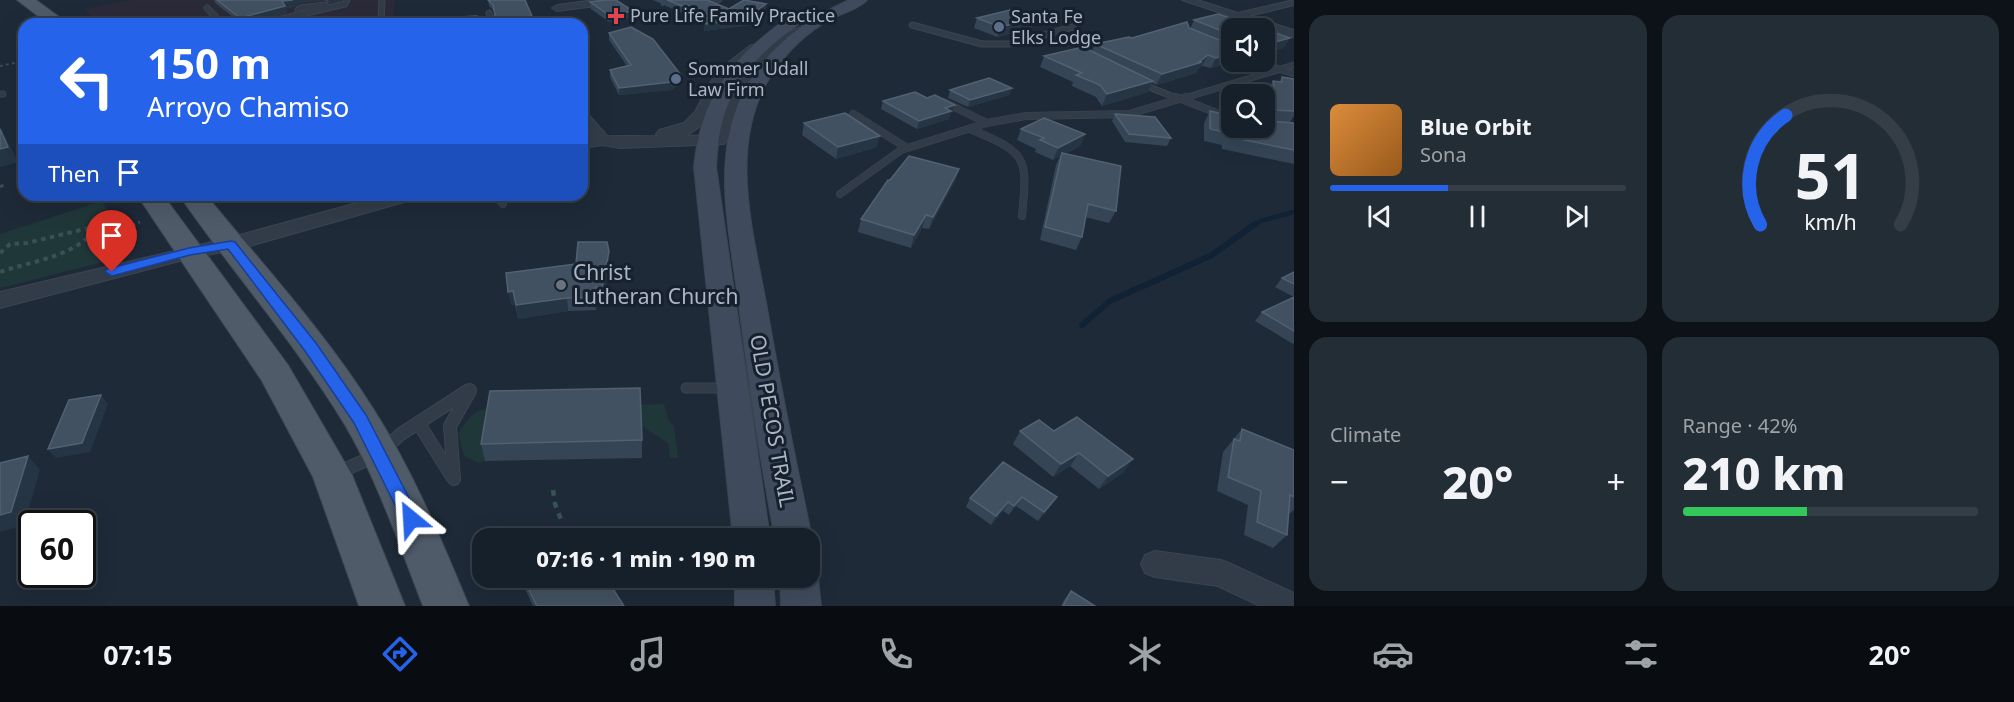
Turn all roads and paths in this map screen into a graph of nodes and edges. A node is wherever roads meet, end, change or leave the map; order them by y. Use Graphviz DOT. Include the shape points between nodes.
graph roads {
  1 [pos="11,0"];
  2 [pos="25,0"];
  3 [pos="38,0"];
  4 [pos="347,0"];
  5 [pos="381,0"];
  6 [pos="830,0"];
  7 [pos="861,0"];
  8 [pos="1187,0"];
  9 [pos="611,2"];
  10 [pos="1294,2"];
  11 [pos="661,4"];
  12 [pos="667,6"];
  13 [pos="207,8"];
  14 [pos="557,8"];
  15 [pos="489,13"];
  16 [pos="298,15"];
  17 [pos="216,16"];
  18 [pos="1238,16"];
  19 [pos="24,18"];
  20 [pos="51,18"];
  21 [pos="53,18"];
  22 [pos="212,18"];
  23 [pos="218,18"];
  24 [pos="286,18"];
  25 [pos="303,18"];
  26 [pos="381,18"];
  27 [pos="491,18"];
  28 [pos="912,25"];
  29 [pos="1073,27"];
  30 [pos="803,30"];
  31 [pos="1294,34"];
  32 [pos="756,48"];
  33 [pos="18,62"];
  34 [pos="1294,65"];
  35 [pos="0,66"];
  36 [pos="1275,68"];
  37 [pos="1279,69"];
  38 [pos="1294,74"];
  39 [pos="1127,77"];
  40 [pos="934,97"];
  41 [pos="1178,100"];
  42 [pos="853,114"];
  43 [pos="1221,115"];
  44 [pos="588,123"];
  45 [pos="987,123"];
  46 [pos="970,129"];
  47 [pos="603,140"];
  48 [pos="588,142"];
  49 [pos="705,142"];
  50 [pos="907,148"];
  51 [pos="5,184"];
  52 [pos="0,187"];
  53 [pos="840,194"];
  54 [pos="154,201"];
  55 [pos="197,201"];
  56 [pos="380,201"];
  57 [pos="500,201"];
  58 [pos="503,204"];
  59 [pos="1022,216"];
  60 [pos="140,222"];
  61 [pos="88,239"];
  62 [pos="231,244"];
  63 [pos="189,252"];
  64 [pos="0,253"];
  65 [pos="0,272"];
  66 [pos="0,300"];
  67 [pos="686,388"];
  68 [pos="733,388"];
  69 [pos="419,424"];
  70 [pos="378,454"];
  71 [pos="332,475"];
  72 [pos="553,490"];
  73 [pos="562,522"];
  74 [pos="751,528"];
  75 [pos="791,528"];
  76 [pos="1155,564"];
  77 [pos="754,588"];
  78 [pos="800,588"];
  79 [pos="382,606"];
  80 [pos="446,606"];
  81 [pos="755,606"];
  82 [pos="801,606"];
  83 [pos="1290,606"];
  1 -- 19 [label="main road"];
  2 -- 20 [label="main road"];
  3 -- 21 [label="main road"];
  4 -- 16 [label="lane" via="345,4"];
  5 -- 26 [label="lane"];
  6 -- 32 [label="main road, OLD PECOS TRAIL" via="796,17"];
  7 -- 30 [label="main road, OLD PECOS TRAIL"];
  8 -- 18 [label="street"];
  9 -- 14 [label="street"];
  10 -- 18 [label="street"];
  11 -- 12 [label="path"];
  13 -- 17 [label="lane"];
  15 -- 27 [label="lane"];
  16 -- 24 [label="lane"];
  16 -- 25 [label="lane"];
  17 -- 22 [label="lane"];
  17 -- 23 [label="lane"];
  18 -- 31 [label="street"];
  28 -- 29 [label="lane" via="982,44 1010,44"];
  30 -- 49 [label="street" via="755,67 740,90 723,135"];
  30 -- 75 [label="main road, OLD PECOS TRAIL" via="759,80 745,110 738,174 739,224"];
  32 -- 47 [label="street" via="726,71 694,126 672,133"];
  32 -- 49 [label="main road, OLD PECOS TRAIL" via="726,86"];
  33 -- 35 [label="path"];
  34 -- 37 [label="lane"];
  36 -- 37 [label="lane"];
  37 -- 38 [label="lane"];
  37 -- 41 [label="lane"];
  39 -- 41 [label="lane"];
  40 -- 45 [label="lane"];
  41 -- 43 [label="lane"];
  41 -- 45 [label="lane" via="1129,114 1026,116"];
  42 -- 50 [label="lane"];
  44 -- 47 [label="street"];
  45 -- 46 [label="lane"];
  46 -- 50 [label="lane"];
  46 -- 59 [label="lane" via="996,141 1022,161 1026,171"];
  47 -- 48 [label="street"];
  47 -- 49 [label="street"];
  49 -- 68 [label="main road, OLD PECOS TRAIL"];
  50 -- 53 [label="lane"];
  51 -- 52 [label="path"];
  54 -- 63 [label="main road"];
  55 -- 62 [label="main road"];
  56 -- 62 [label="street"];
  57 -- 58 [label="lane"];
  60 -- 61 [label="path" via="111,235"];
  61 -- 64 [label="path" via="93,233 89,228 10,244"];
  61 -- 65 [label="path" via="52,257"];
  62 -- 63 [label="street"];
  62 -- 70 [label="main road" via="310,347 360,420"];
  63 -- 66 [label="street"];
  63 -- 71 [label="main road" via="276,374"];
  67 -- 68 [label="lane"];
  68 -- 74 [label="main road, OLD PECOS TRAIL"];
  69 -- 69 [label="lane" via="471,389 450,426 454,478"];
  69 -- 70 [label="lane"];
  70 -- 71 [label="lane"];
  70 -- 80 [label="main road" via="411,519"];
  71 -- 79 [label="main road"];
  72 -- 73 [label="path"];
  76 -- 83 [label="street" via="1221,573"];
  77 -- 81 [label="main road"];
  78 -- 82 [label="main road"];
}
